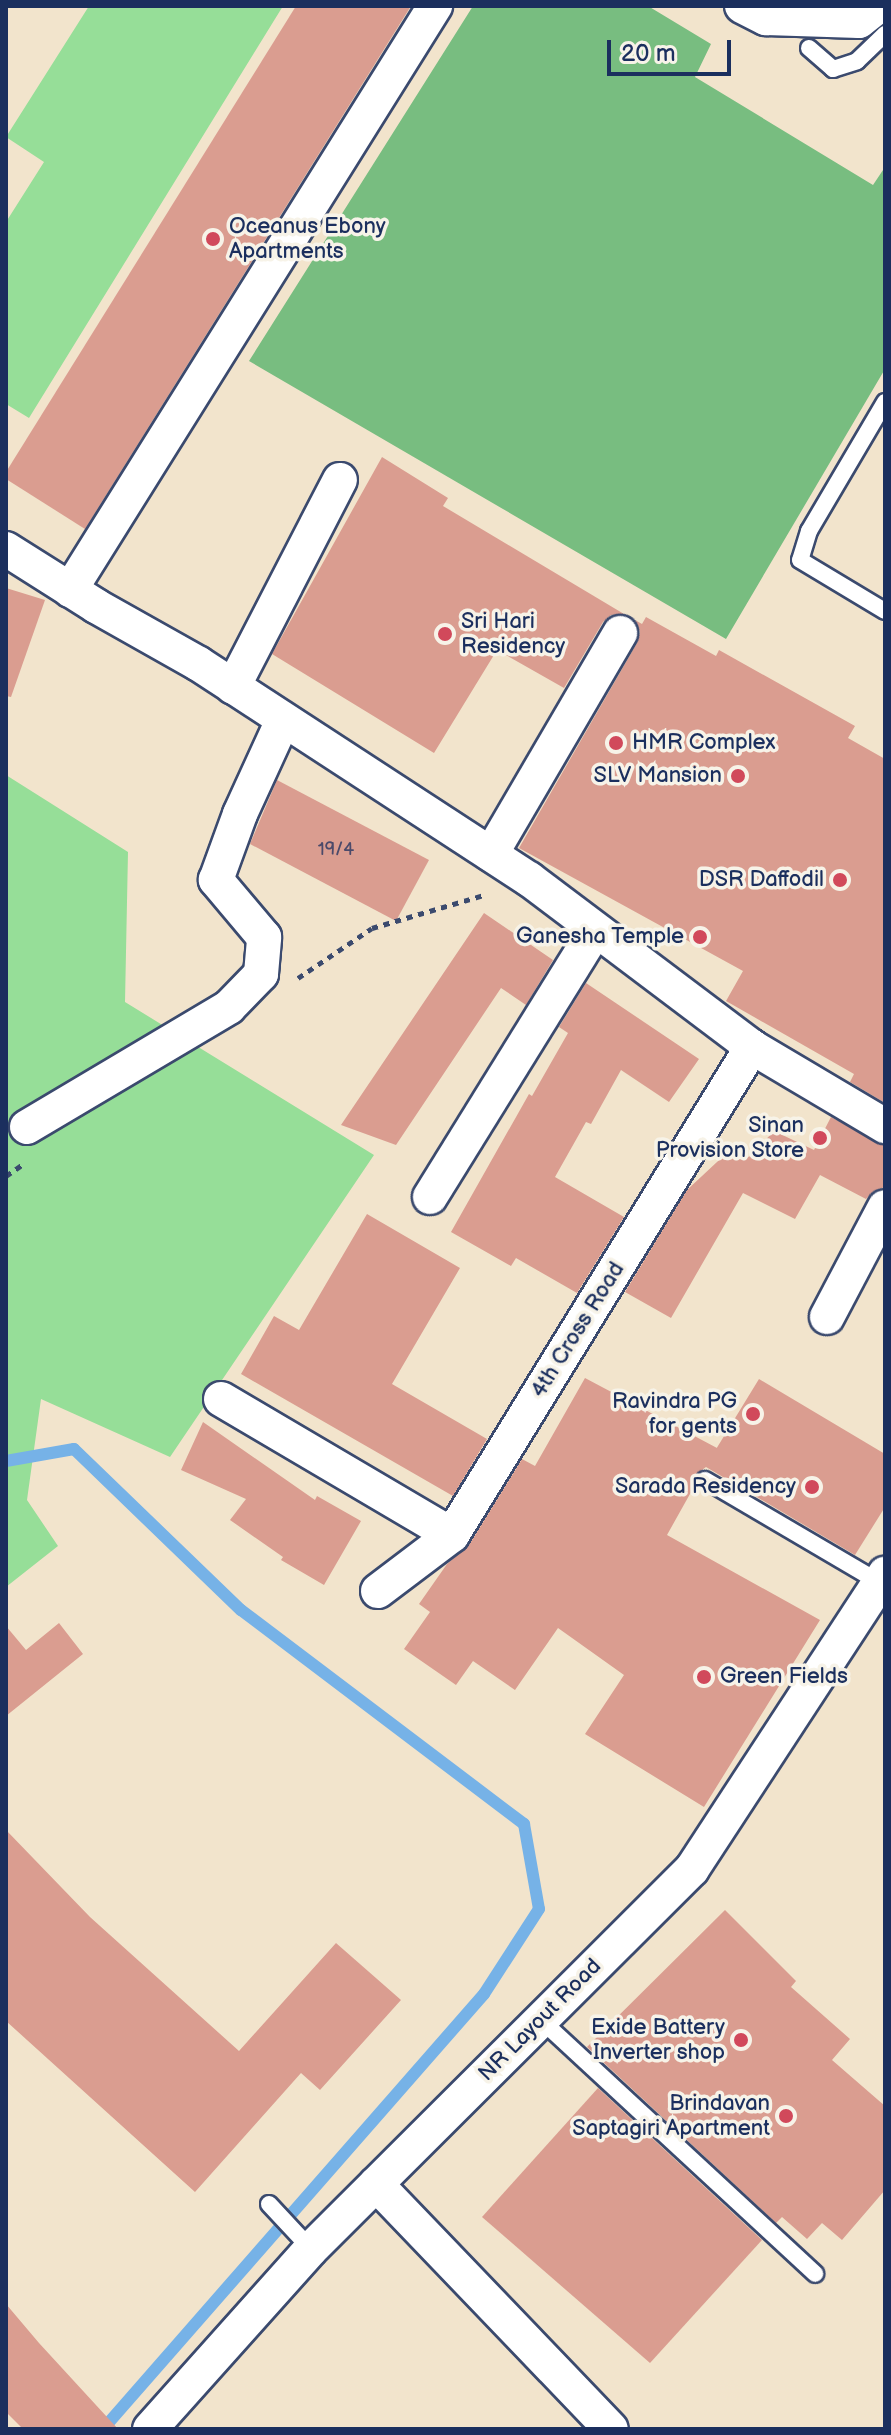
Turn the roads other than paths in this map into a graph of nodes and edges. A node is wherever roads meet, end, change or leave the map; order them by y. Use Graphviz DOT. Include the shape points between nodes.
graph roads {
  1 [pos="435,6"];
  2 [pos="742,6"];
  3 [pos="878,6"];
  4 [pos="885,34"];
  5 [pos="809,48"];
  6 [pos="885,402"];
  7 [pos="340,480"];
  8 [pos="6,549"];
  9 [pos="70,590"];
  10 [pos="885,611"];
  11 [pos="620,633"];
  12 [pos="233,687"];
  13 [pos="283,720"];
  14 [pos="491,854"];
  15 [pos="595,931"];
  16 [pos="752,1047"];
  17 [pos="885,1126"];
  18 [pos="27,1127"];
  19 [pos="430,1197"];
  20 [pos="885,1207"];
  21 [pos="827,1317"];
  22 [pos="221,1399"];
  23 [pos="705,1480"];
  24 [pos="452,1535"];
  25 [pos="882,1578"];
  26 [pos="378,1591"];
  27 [pos="540,2019"];
  28 [pos="376,2184"];
  29 [pos="269,2204"];
  30 [pos="304,2241"];
  31 [pos="815,2274"];
  32 [pos="150,2429"];
  33 [pos="611,2429"];
  1 -- 9 [label="street"];
  2 -- 3 [label="street" via="766,18 859,21"];
  4 -- 5 [label="lane" via="857,61 833,69"];
  6 -- 10 [label="lane" via="809,531 800,560"];
  7 -- 12 [label="street"];
  8 -- 9 [label="street"];
  9 -- 12 [label="street"];
  11 -- 14 [label="street"];
  12 -- 13 [label="street"];
  13 -- 14 [label="street"];
  13 -- 18 [label="street" via="216,880 264,937 261,974 229,1007"];
  14 -- 15 [label="street"];
  15 -- 16 [label="street"];
  15 -- 19 [label="street"];
  16 -- 17 [label="street"];
  16 -- 24 [label="street, 4th Cross Road"];
  20 -- 21 [label="street"];
  22 -- 24 [label="street"];
  23 -- 25 [label="lane"];
  24 -- 26 [label="street, 4th Cross Road"];
  25 -- 27 [label="street, NR Layout Road" via="692,1869"];
  27 -- 28 [label="street, NR Layout Road"];
  27 -- 31 [label="lane"];
  28 -- 30 [label="street, NR Layout Road"];
  28 -- 33 [label="street"];
  29 -- 30 [label="lane"];
  30 -- 32 [label="street, NR Layout Road"];
}
